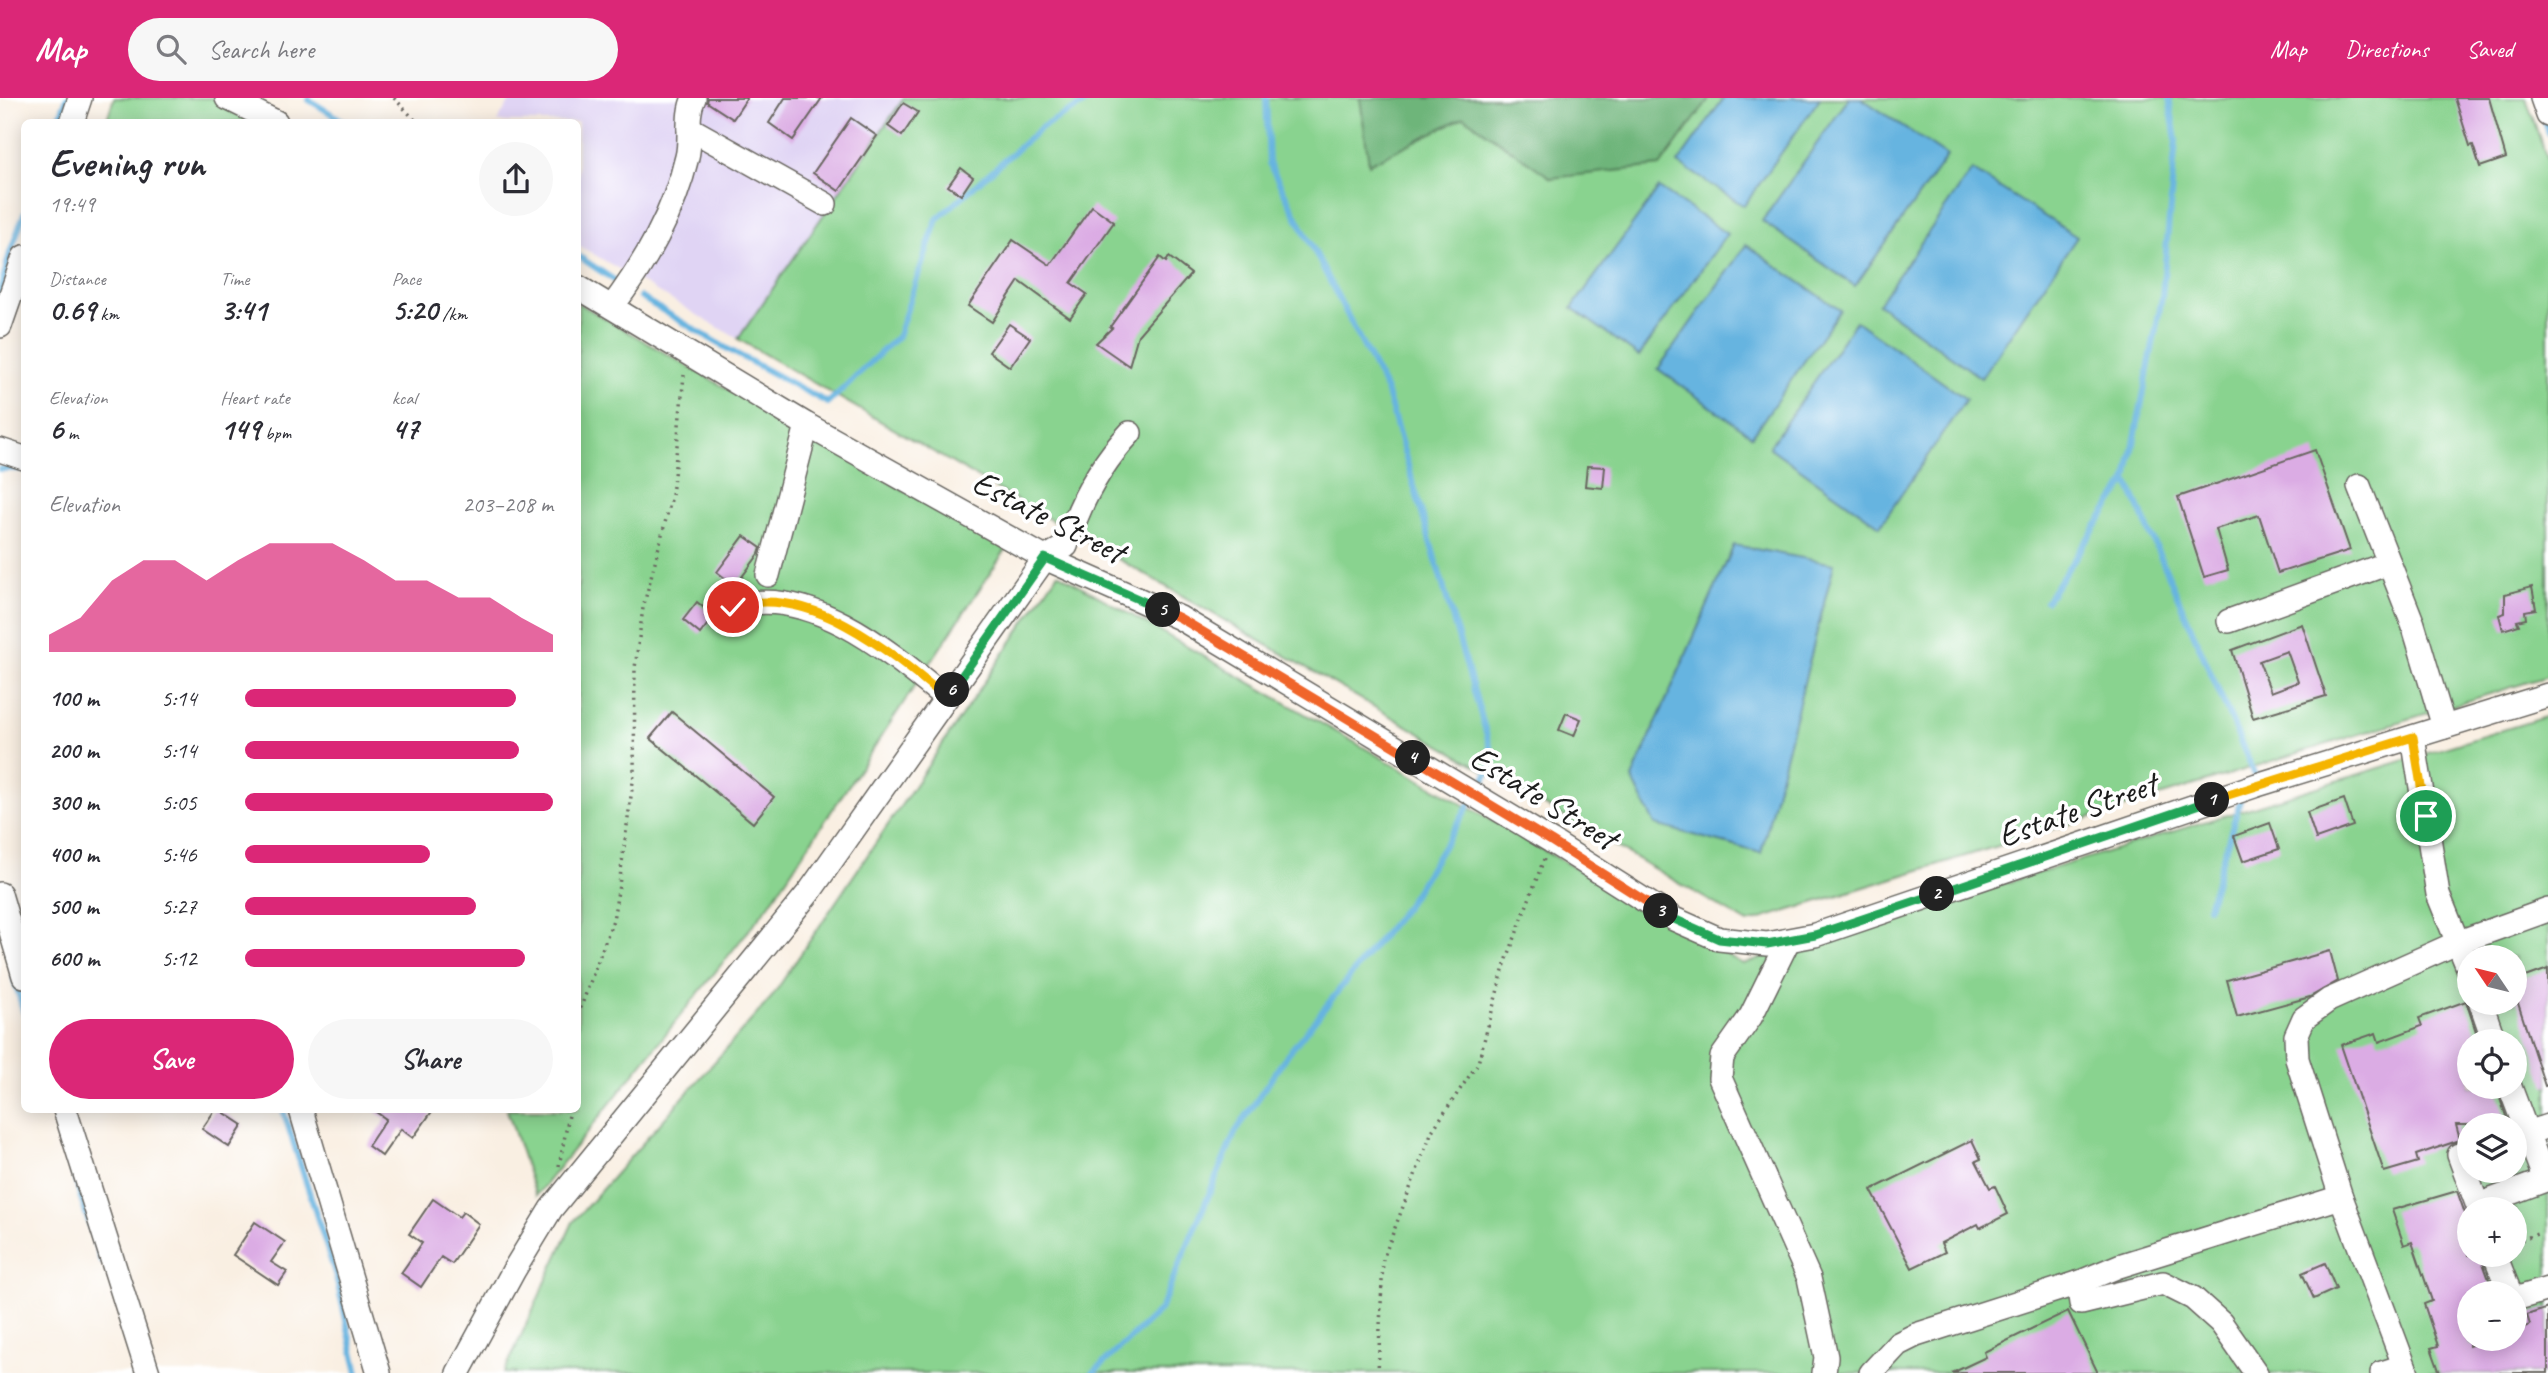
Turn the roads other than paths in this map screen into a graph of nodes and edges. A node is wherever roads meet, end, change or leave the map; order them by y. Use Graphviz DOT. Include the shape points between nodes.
graph roads {
  1 [pos="80,98"];
  2 [pos="228,98"];
  3 [pos="694,98"];
  4 [pos="2542,98"];
  5 [pos="2548,115"];
  6 [pos="73,119"];
  7 [pos="270,119"];
  8 [pos="689,128"];
  9 [pos="825,204"];
  10 [pos="21,266"];
  11 [pos="581,289"];
  12 [pos="612,307"];
  13 [pos="0,326"];
  14 [pos="807,425"];
  15 [pos="1130,433"];
  16 [pos="0,450"];
  17 [pos="21,456"];
  18 [pos="2358,485"];
  19 [pos="1045,558"];
  20 [pos="2389,564"];
  21 [pos="768,576"];
  22 [pos="733,607"];
  23 [pos="2229,621"];
  24 [pos="2548,695"];
  25 [pos="946,698"];
  26 [pos="2444,727"];
  27 [pos="2413,737"];
  28 [pos="0,894"];
  29 [pos="2548,910"];
  30 [pos="1788,941"];
  31 [pos="2459,942"];
  32 [pos="2460,945"];
  33 [pos="21,966"];
  34 [pos="2515,1099"];
  35 [pos="66,1113"];
  36 [pos="302,1113"];
  37 [pos="2530,1132"];
  38 [pos="2547,1180"];
  39 [pos="2341,1197"];
  40 [pos="2504,1197"];
  41 [pos="2078,1283"];
  42 [pos="2548,1289"];
  43 [pos="2527,1295"];
  44 [pos="2406,1369"];
  45 [pos="148,1373"];
  46 [pos="379,1373"];
  47 [pos="458,1373"];
  48 [pos="1824,1373"];
  49 [pos="1871,1373"];
  50 [pos="2256,1373"];
  51 [pos="2382,1373"];
  1 -- 6 [label="street"];
  2 -- 7 [label="street"];
  3 -- 8 [label="street"];
  4 -- 5 [label="street"];
  8 -- 9 [label="street"];
  8 -- 12 [label="street" via="688,152 674,202 645,259"];
  10 -- 13 [label="street"];
  11 -- 12 [label="street, Estate Street"];
  12 -- 14 [label="street, Estate Street"];
  14 -- 19 [label="street, Estate Street"];
  14 -- 21 [label="street"];
  15 -- 19 [label="street" via="1100,471 1074,519 1066,546"];
  16 -- 17 [label="street"];
  18 -- 20 [label="street"];
  19 -- 25 [label="street"];
  19 -- 30 [label="street, Estate Street" via="1180,618 1674,919 1719,939 1767,944"];
  20 -- 23 [label="street"];
  20 -- 26 [label="street" via="2413,624"];
  22 -- 25 [label="street" via="752,601 793,605 826,616 852,628"];
  24 -- 26 [label="street, Estate Street"];
  25 -- 47 [label="street" via="810,891 551,1209"];
  26 -- 27 [label="street, Estate Street"];
  27 -- 30 [label="street, Estate Street"];
  27 -- 31 [label="street" via="2438,894"];
  28 -- 33 [label="street"];
  29 -- 31 [label="street"];
  30 -- 48 [label="street" via="1751,1016 1722,1057 1720,1078 1810,1278 1826,1357"];
  31 -- 32 [label="street"];
  31 -- 39 [label="street" via="2329,1000 2304,1018 2296,1036 2297,1059"];
  34 -- 37 [label="street"];
  35 -- 45 [label="street"];
  36 -- 46 [label="street"];
  37 -- 38 [label="street"];
  38 -- 40 [label="street"];
  39 -- 41 [label="street"];
  39 -- 44 [label="street"];
  41 -- 49 [label="street" via="1916,1335 1898,1343"];
  41 -- 50 [label="street" via="2081,1303 2163,1283 2193,1298 2221,1323"];
  42 -- 43 [label="street"];
  44 -- 51 [label="street"];
}
